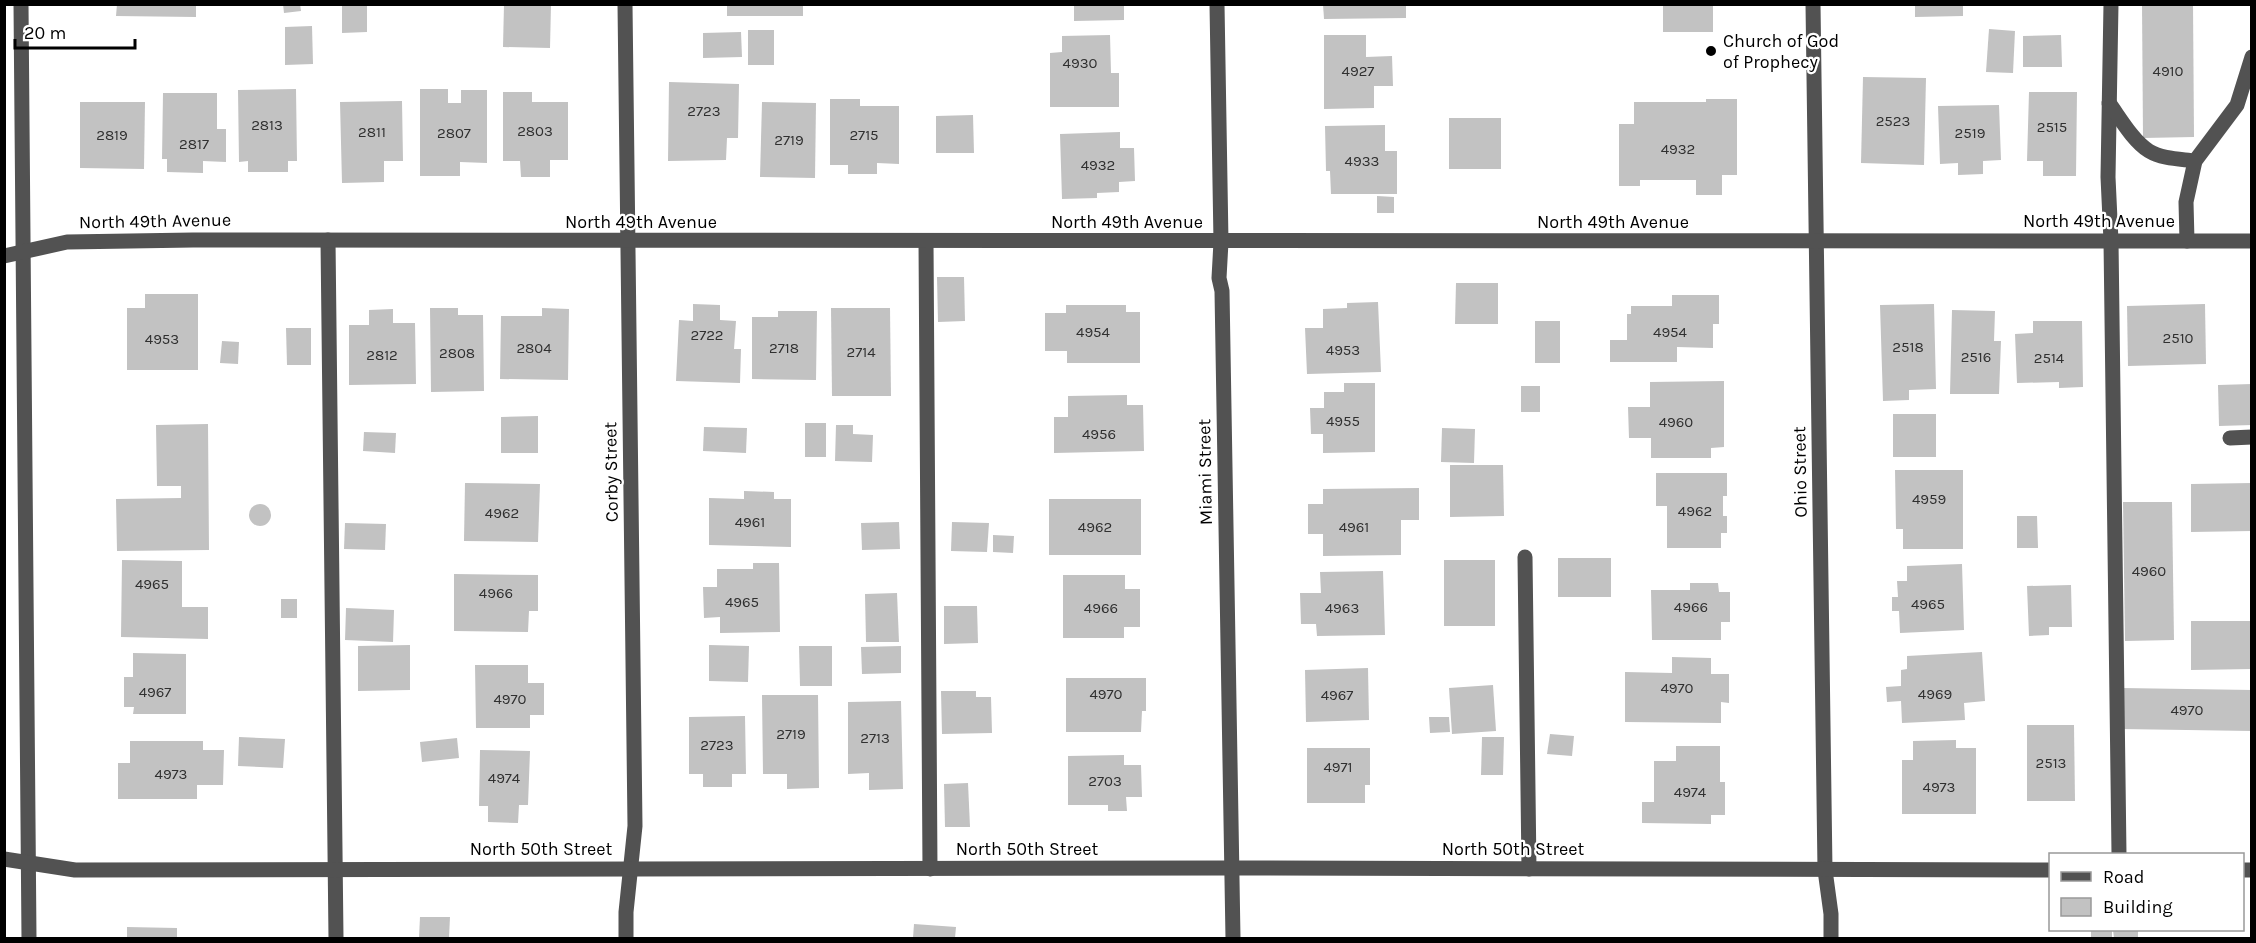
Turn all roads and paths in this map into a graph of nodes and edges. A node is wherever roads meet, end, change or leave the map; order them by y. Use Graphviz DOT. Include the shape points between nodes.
graph roads {
  1 [pos="21,4"];
  2 [pos="625,4"];
  3 [pos="1217,4"];
  4 [pos="1813,4"];
  5 [pos="2111,4"];
  6 [pos="2252,57"];
  7 [pos="2109,104"];
  8 [pos="2195,161"];
  9 [pos="328,240"];
  10 [pos="627,241"];
  11 [pos="926,241"];
  12 [pos="1815,241"];
  13 [pos="2111,241"];
  14 [pos="2187,241"];
  15 [pos="2252,241"];
  16 [pos="1221,242"];
  17 [pos="24,252"];
  18 [pos="4,256"];
  19 [pos="2230,438"];
  20 [pos="2252,438"];
  21 [pos="1525,557"];
  22 [pos="2119,853"];
  23 [pos="4,859"];
  24 [pos="28,863"];
  25 [pos="630,868"];
  26 [pos="1230,868"];
  27 [pos="336,869"];
  28 [pos="930,869"];
  29 [pos="1529,869"];
  30 [pos="1825,870"];
  31 [pos="2049,870"];
  32 [pos="28,939"];
  33 [pos="336,939"];
  34 [pos="626,939"];
  35 [pos="1233,939"];
  36 [pos="1831,939"];
  1 -- 17 [label="street"];
  2 -- 10 [label="street, Corby Street"];
  3 -- 16 [label="street, Miami Street"];
  4 -- 12 [label="street, Ohio Street"];
  5 -- 7 [label="street"];
  6 -- 8 [label="street" via="2237,105"];
  7 -- 8 [label="street" via="2148,150"];
  7 -- 13 [label="street"];
  8 -- 14 [label="street" via="2186,202"];
  9 -- 10 [label="street, North 49th Avenue"];
  9 -- 17 [label="street, North 49th Avenue" via="67,242"];
  9 -- 27 [label="street"];
  10 -- 11 [label="street, North 49th Avenue"];
  10 -- 25 [label="street, Corby Street" via="635,826"];
  11 -- 16 [label="street, North 49th Avenue"];
  11 -- 28 [label="street"];
  12 -- 13 [label="street, North 49th Avenue"];
  12 -- 16 [label="street, North 49th Avenue"];
  12 -- 30 [label="street, Ohio Street"];
  13 -- 14 [label="street, North 49th Avenue"];
  13 -- 22 [label="street"];
  14 -- 15 [label="street, North 49th Avenue"];
  16 -- 26 [label="street, Miami Street"];
  17 -- 18 [label="street, North 49th Avenue"];
  17 -- 24 [label="street"];
  19 -- 20 [label="street"];
  21 -- 29 [label="street"];
  23 -- 24 [label="street, North 50th Street"];
  24 -- 27 [label="street, North 50th Street" via="75,870"];
  24 -- 32 [label="street"];
  25 -- 27 [label="street, North 50th Street"];
  25 -- 28 [label="street, North 50th Street"];
  25 -- 34 [label="street, Corby Street"];
  26 -- 28 [label="street, North 50th Street"];
  26 -- 29 [label="street, North 50th Street"];
  26 -- 35 [label="street, Miami Street"];
  27 -- 33 [label="street"];
  29 -- 30 [label="street, North 50th Street"];
  30 -- 31 [label="street, North 50th Street"];
  30 -- 36 [label="street, Ohio Street"];
}
